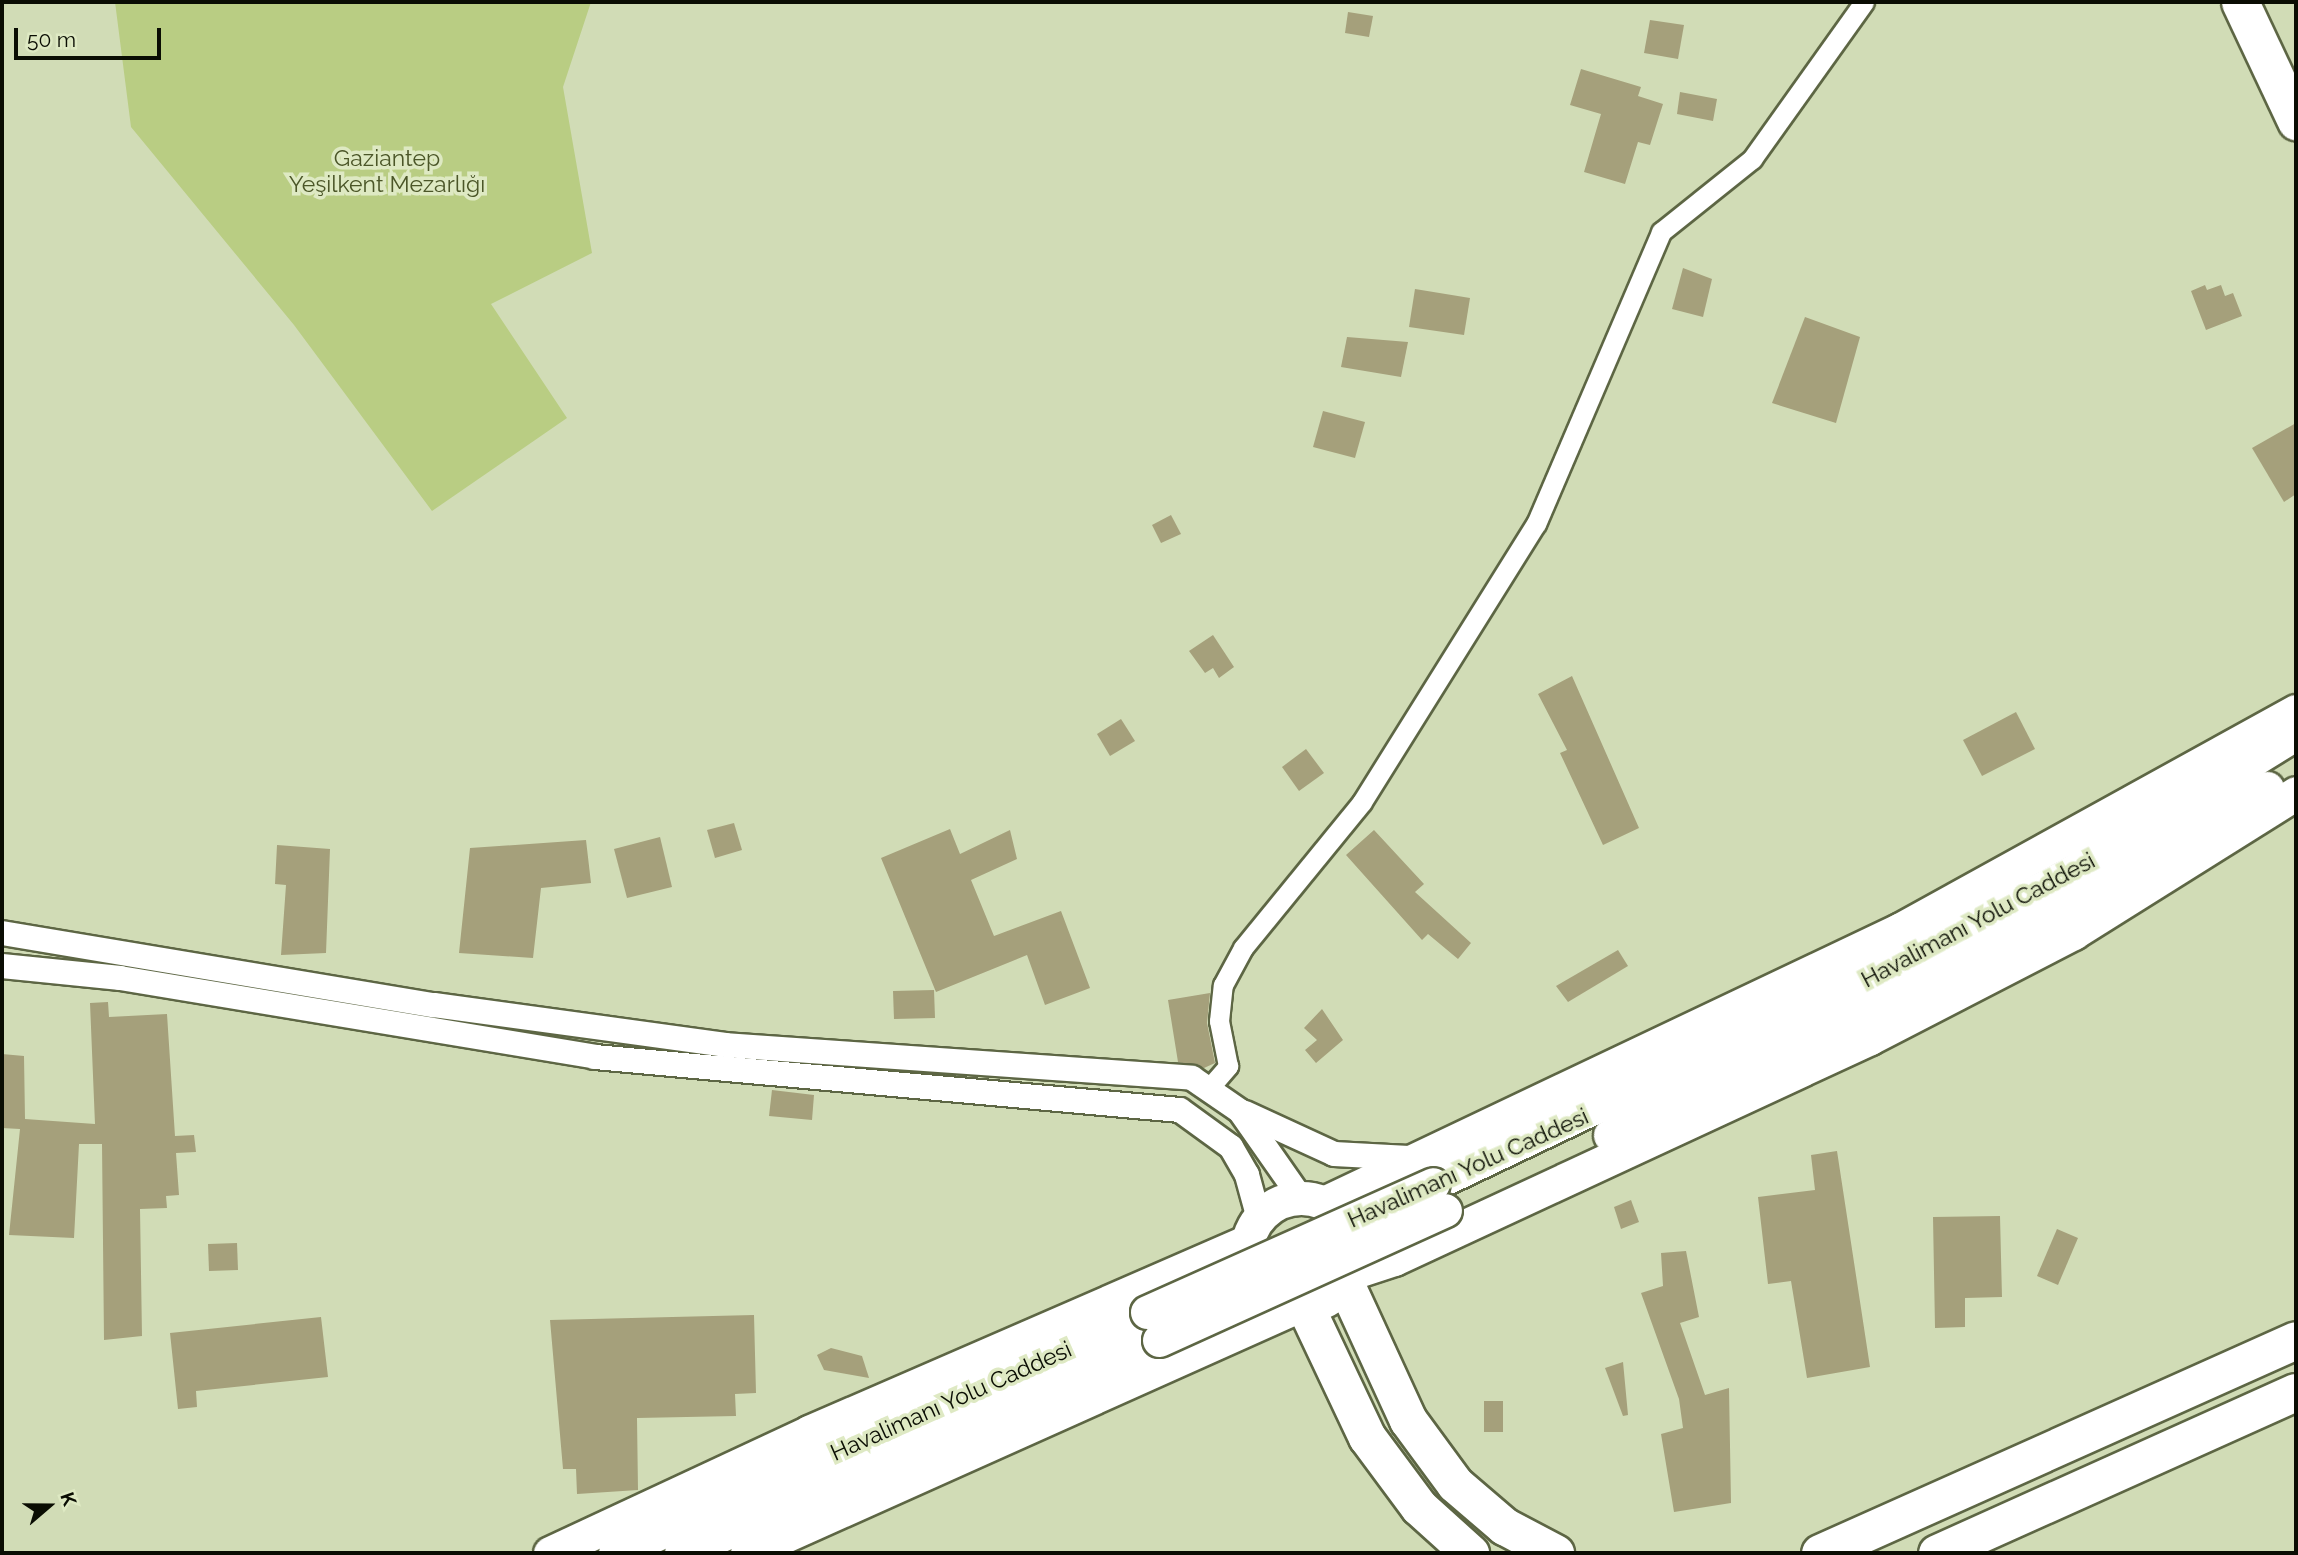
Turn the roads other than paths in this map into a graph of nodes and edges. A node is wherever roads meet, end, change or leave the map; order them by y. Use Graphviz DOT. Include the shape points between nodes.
graph roads {
  1 [pos="1864,2"];
  2 [pos="2240,2"];
  3 [pos="2296,121"];
  4 [pos="2296,711"];
  5 [pos="2296,733"];
  6 [pos="2296,770"];
  7 [pos="2296,793"];
  8 [pos="2,933"];
  9 [pos="2,966"];
  10 [pos="1210,1087"];
  11 [pos="1240,1111"];
  12 [pos="1436,1182"];
  13 [pos="1312,1201"];
  14 [pos="1253,1230"];
  15 [pos="1348,1278"];
  16 [pos="1301,1306"];
  17 [pos="2296,1312"];
  18 [pos="1153,1326"];
  19 [pos="2296,1340"];
  20 [pos="2296,1392"];
  21 [pos="2296,1406"];
  22 [pos="2011,1467"];
  23 [pos="2031,1513"];
  24 [pos="550,1553"];
  25 [pos="615,1553"];
  26 [pos="681,1553"];
  27 [pos="747,1553"];
  28 [pos="1470,1553"];
  29 [pos="1555,1553"];
  30 [pos="1820,1553"];
  31 [pos="1937,1553"];
  1 -- 10 [label="street" via="1752,159 1661,232 1536,524 1363,802 1243,948 1223,985 1219,1021 1228,1066"];
  2 -- 3 [label="highway"];
  4 -- 12 [label="highway"];
  5 -- 12 [label="highway, Havalimanı Yolu Caddesi" via="2101,854 1939,943"];
  6 -- 12 [label="highway, Havalimanı Yolu Caddesi" via="1938,978"];
  7 -- 15 [label="highway" via="2095,920 1870,1038"];
  8 -- 10 [label="street" via="434,1005 725,1045 1192,1077"];
  9 -- 14 [label="street" via="120,978 595,1057 1180,1111 1231,1147 1247,1175"];
  10 -- 11 [label="street"];
  11 -- 12 [label="street" via="1334,1154 1396,1161"];
  11 -- 13 [label="street"];
  12 -- 13 [label="highway"];
  12 -- 18 [label="highway, Havalimanı Yolu Caddesi, bridge"];
  13 -- 14 [label="highway" via="1278,1203"];
  13 -- 15 [label="highway" via="1349,1227 1355,1250"];
  14 -- 16 [label="highway" via="1249,1266 1260,1288"];
  14 -- 24 [label="highway"];
  15 -- 16 [label="highway" via="1328,1299"];
  15 -- 29 [label="highway" via="1408,1420 1455,1484 1504,1526"];
  16 -- 27 [label="highway"];
  16 -- 28 [label="highway" via="1367,1437 1419,1507"];
  17 -- 22 [label="highway"];
  18 -- 25 [label="highway, Havalimanı Yolu Caddesi"];
  18 -- 26 [label="highway, Havalimanı Yolu Caddesi"];
  19 -- 22 [label="highway"];
  20 -- 23 [label="highway"];
  21 -- 23 [label="highway"];
  22 -- 30 [label="highway"];
  23 -- 31 [label="highway"];
}
